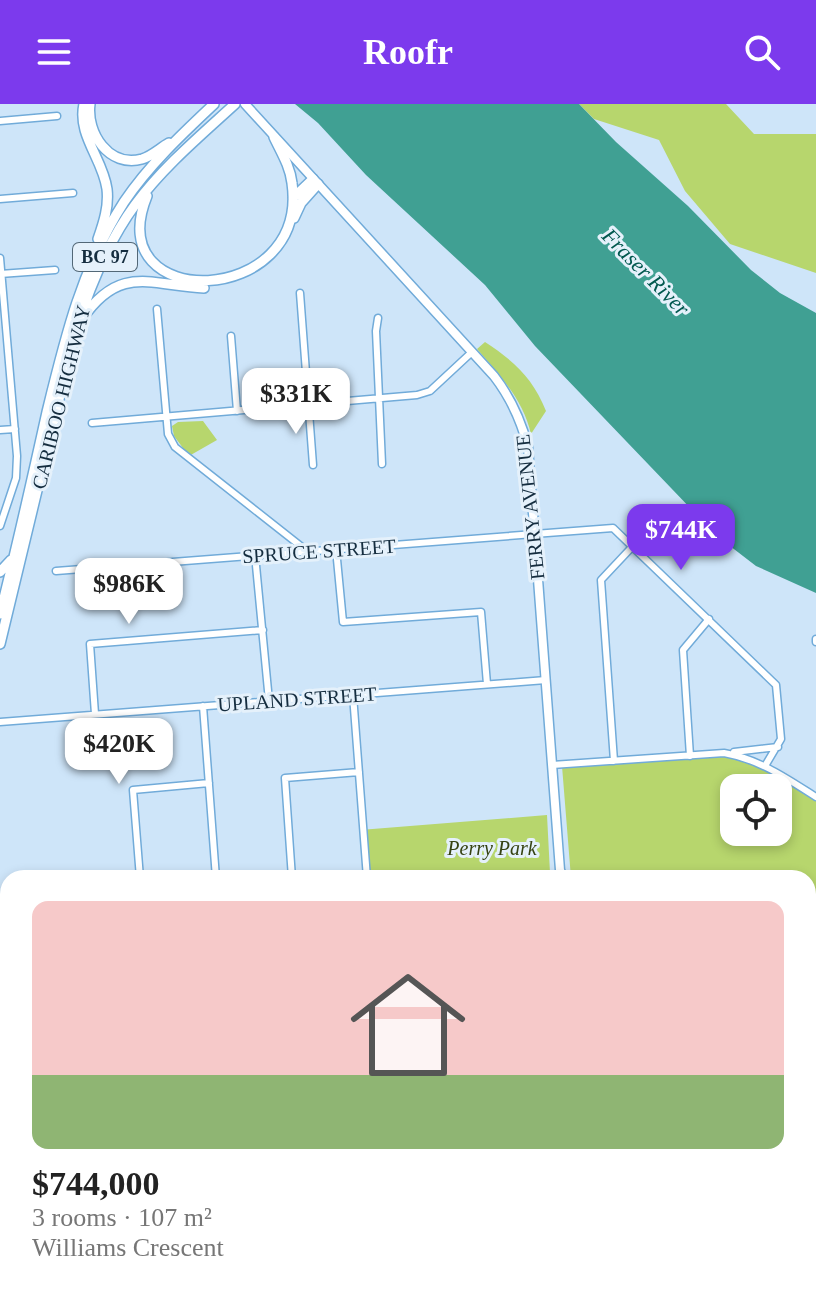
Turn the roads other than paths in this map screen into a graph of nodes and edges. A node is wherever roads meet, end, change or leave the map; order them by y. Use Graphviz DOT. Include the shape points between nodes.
graph roads {
  1 [pos="84,104"];
  2 [pos="90,104"];
  3 [pos="214,104"];
  4 [pos="245,104"];
  5 [pos="233,106"];
  6 [pos="57,116"];
  7 [pos="0,121"];
  8 [pos="182,134"];
  9 [pos="274,137"];
  10 [pos="316,181"];
  11 [pos="150,189"];
  12 [pos="73,193"];
  13 [pos="293,198"];
  14 [pos="0,199"];
  15 [pos="0,258"];
  16 [pos="90,264"];
  17 [pos="55,270"];
  18 [pos="1,274"];
  19 [pos="300,293"];
  20 [pos="157,309"];
  21 [pos="378,318"];
  22 [pos="75,333"];
  23 [pos="231,336"];
  24 [pos="472,352"];
  25 [pos="9,353"];
  26 [pos="0,354"];
  27 [pos="380,399"];
  28 [pos="309,405"];
  29 [pos="237,411"];
  30 [pos="166,417"];
  31 [pos="92,423"];
  32 [pos="15,429"];
  33 [pos="0,430"];
  34 [pos="382,464"];
  35 [pos="313,465"];
  36 [pos="0,526"];
  37 [pos="535,535"];
  38 [pos="632,547"];
  39 [pos="336,549"];
  40 [pos="307,551"];
  41 [pos="255,555"];
  42 [pos="13,557"];
  43 [pos="56,571"];
  44 [pos="0,572"];
  45 [pos="0,587"];
  46 [pos="3,602"];
  47 [pos="0,614"];
  48 [pos="709,619"];
  49 [pos="263,630"];
  50 [pos="0,644"];
  51 [pos="546,680"];
  52 [pos="487,684"];
  53 [pos="353,695"];
  54 [pos="269,701"];
  55 [pos="203,706"];
  56 [pos="95,714"];
  57 [pos="0,722"];
  58 [pos="778,747"];
  59 [pos="724,753"];
  60 [pos="690,756"];
  61 [pos="614,761"];
  62 [pos="552,765"];
  63 [pos="765,766"];
  64 [pos="359,772"];
  65 [pos="209,783"];
  66 [pos="816,797"];
  67 [pos="139,870"];
  68 [pos="215,870"];
  69 [pos="291,870"];
  70 [pos="366,870"];
  71 [pos="560,870"];
  1 -- 16 [label="highway" via="84,126 104,175 108,205"];
  2 -- 8 [label="highway" via="97,137 123,160 150,156"];
  3 -- 8 [label="highway, CARIBOO HIGHWAY / BC 97"];
  4 -- 9 [label="main road, FERRY AVENUE"];
  5 -- 11 [label="highway, CARIBOO HIGHWAY / BC 97"];
  6 -- 7 [label="street"];
  8 -- 16 [label="highway, CARIBOO HIGHWAY / BC 97" via="125,201"];
  9 -- 10 [label="main road, FERRY AVENUE"];
  9 -- 13 [label="highway" via="288,166"];
  10 -- 13 [label="highway"];
  10 -- 22 [label="highway" via="285,241 256,272 218,287 146,280 122,284 92,306"];
  10 -- 24 [label="main road, FERRY AVENUE"];
  11 -- 13 [label="highway" via="138,223 146,253 174,275 208,282 243,273 266,258 281,240"];
  11 -- 22 [label="highway, CARIBOO HIGHWAY / BC 97" via="99,267"];
  12 -- 14 [label="street"];
  15 -- 18 [label="street"];
  16 -- 42 [label="highway, CARIBOO HIGHWAY / BC 97" via="69,324"];
  17 -- 18 [label="street"];
  18 -- 25 [label="street"];
  19 -- 28 [label="street"];
  20 -- 30 [label="street"];
  21 -- 27 [label="street"];
  22 -- 50 [label="highway, CARIBOO HIGHWAY / BC 97"];
  23 -- 29 [label="street"];
  24 -- 27 [label="street" via="430,391"];
  24 -- 37 [label="main road, FERRY AVENUE" via="509,396 522,425"];
  25 -- 26 [label="street"];
  25 -- 32 [label="street"];
  27 -- 28 [label="street"];
  27 -- 34 [label="street"];
  28 -- 29 [label="street"];
  28 -- 35 [label="street"];
  29 -- 30 [label="street"];
  30 -- 31 [label="street"];
  30 -- 40 [label="street" via="168,434 185,457"];
  32 -- 33 [label="street"];
  32 -- 36 [label="street" via="16,478"];
  37 -- 38 [label="street, SPRUCE STREET" via="613,528"];
  37 -- 39 [label="street, SPRUCE STREET"];
  37 -- 51 [label="main road, FERRY AVENUE"];
  38 -- 48 [label="street"];
  38 -- 61 [label="street" via="601,580"];
  39 -- 40 [label="street, SPRUCE STREET"];
  39 -- 52 [label="street" via="343,622 481,612"];
  40 -- 41 [label="street, SPRUCE STREET"];
  41 -- 43 [label="street, SPRUCE STREET"];
  41 -- 49 [label="street"];
  42 -- 44 [label="highway"];
  42 -- 46 [label="highway, CARIBOO HIGHWAY / BC 97"];
  45 -- 46 [label="highway"];
  46 -- 47 [label="highway, CARIBOO HIGHWAY / BC 97"];
  48 -- 58 [label="street" via="776,685"];
  48 -- 60 [label="street" via="683,650"];
  49 -- 54 [label="street"];
  49 -- 56 [label="street" via="90,644"];
  51 -- 52 [label="street, UPLAND STREET"];
  51 -- 62 [label="main road, FERRY AVENUE"];
  52 -- 53 [label="street, UPLAND STREET"];
  53 -- 54 [label="street, UPLAND STREET"];
  53 -- 64 [label="street"];
  54 -- 55 [label="street, UPLAND STREET"];
  55 -- 56 [label="street, UPLAND STREET"];
  55 -- 65 [label="street"];
  56 -- 57 [label="street, UPLAND STREET"];
  58 -- 59 [label="street"];
  58 -- 63 [label="street"];
  59 -- 60 [label="street"];
  59 -- 63 [label="street"];
  60 -- 61 [label="street"];
  61 -- 62 [label="street"];
  62 -- 71 [label="main road, FERRY AVENUE"];
  63 -- 66 [label="street"];
  64 -- 69 [label="street" via="285,778"];
  64 -- 70 [label="street"];
  65 -- 67 [label="street" via="133,790"];
  65 -- 68 [label="street"];
}
